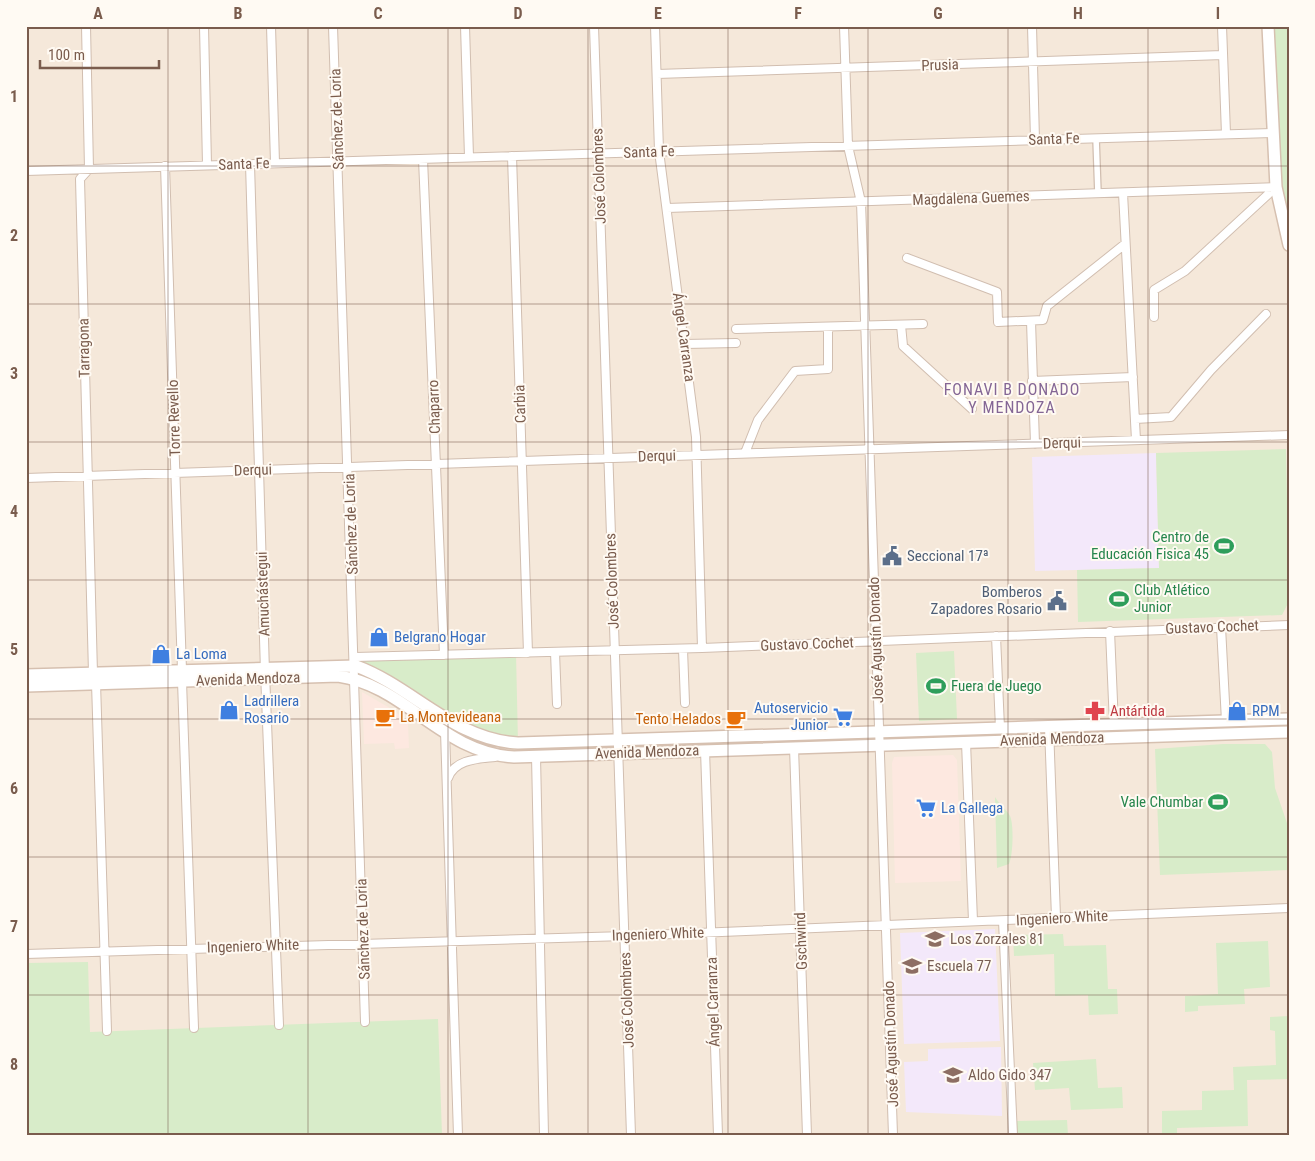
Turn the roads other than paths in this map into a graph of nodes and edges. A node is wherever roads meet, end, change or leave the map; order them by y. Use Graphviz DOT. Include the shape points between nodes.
graph roads {
  1 [pos="86,26"];
  2 [pos="204,26"];
  3 [pos="271,26"];
  4 [pos="333,26"];
  5 [pos="465,26"];
  6 [pos="594,26"];
  7 [pos="655,26"];
  8 [pos="844,26"];
  9 [pos="1032,26"];
  10 [pos="1222,26"];
  11 [pos="1268,26"];
  12 [pos="1223,55"];
  13 [pos="1033,61"];
  14 [pos="846,68"];
  15 [pos="657,74"];
  16 [pos="1272,133"];
  17 [pos="1226,134"];
  18 [pos="1096,138"];
  19 [pos="1035,140"];
  20 [pos="848,146"];
  21 [pos="659,151"];
  22 [pos="598,153"];
  23 [pos="512,156"];
  24 [pos="469,157"];
  25 [pos="423,158"];
  26 [pos="338,161"];
  27 [pos="275,163"];
  28 [pos="250,164"];
  29 [pos="207,165"];
  30 [pos="165,166"];
  31 [pos="88,169"];
  32 [pos="26,171"];
  33 [pos="1276,188"];
  34 [pos="1123,193"];
  35 [pos="1098,194"];
  36 [pos="861,202"];
  37 [pos="667,208"];
  38 [pos="1125,244"];
  39 [pos="1289,246"];
  40 [pos="907,258"];
  41 [pos="1266,314"];
  42 [pos="1154,317"];
  43 [pos="1031,320"];
  44 [pos="923,324"];
  45 [pos="902,325"];
  46 [pos="865,326"];
  47 [pos="828,327"];
  48 [pos="736,329"];
  49 [pos="736,343"];
  50 [pos="685,344"];
  51 [pos="1133,377"];
  52 [pos="1032,381"];
  53 [pos="972,409"];
  54 [pos="1134,419"];
  55 [pos="1289,435"];
  56 [pos="1136,440"];
  57 [pos="1035,444"];
  58 [pos="869,449"];
  59 [pos="745,453"];
  60 [pos="697,455"];
  61 [pos="608,458"];
  62 [pos="522,461"];
  63 [pos="436,464"];
  64 [pos="349,467"];
  65 [pos="259,470"];
  66 [pos="176,472"];
  67 [pos="86,476"];
  68 [pos="26,478"];
  69 [pos="1289,624"];
  70 [pos="1221,627"];
  71 [pos="1110,631"];
  72 [pos="996,636"];
  73 [pos="876,641"];
  74 [pos="702,648"];
  75 [pos="684,649"];
  76 [pos="615,650"];
  77 [pos="528,652"];
  78 [pos="555,652"];
  79 [pos="444,655"];
  80 [pos="355,662"];
  81 [pos="265,673"];
  82 [pos="26,675"];
  83 [pos="182,675"];
  84 [pos="94,678"];
  85 [pos="356,679"];
  86 [pos="26,686"];
  87 [pos="685,703"];
  88 [pos="557,704"];
  89 [pos="445,719"];
  90 [pos="1289,719"];
  91 [pos="1226,721"];
  92 [pos="1136,724"];
  93 [pos="1114,725"];
  94 [pos="1049,727"];
  95 [pos="1000,728"];
  96 [pos="879,732"];
  97 [pos="1289,732"];
  98 [pos="446,733"];
  99 [pos="1136,737"];
  100 [pos="1049,739"];
  101 [pos="618,740"];
  102 [pos="966,742"];
  103 [pos="879,745"];
  104 [pos="794,747"];
  105 [pos="705,750"];
  106 [pos="618,752"];
  107 [pos="502,756"];
  108 [pos="536,756"];
  109 [pos="447,783"];
  110 [pos="1289,908"];
  111 [pos="1056,917"];
  112 [pos="973,921"];
  113 [pos="1003,921"];
  114 [pos="887,925"];
  115 [pos="800,928"];
  116 [pos="711,931"];
  117 [pos="625,936"];
  118 [pos="540,937"];
  119 [pos="451,939"];
  120 [pos="363,942"];
  121 [pos="276,946"];
  122 [pos="191,948"];
  123 [pos="104,951"];
  124 [pos="26,954"];
  125 [pos="365,1022"];
  126 [pos="279,1025"];
  127 [pos="194,1028"];
  128 [pos="107,1031"];
  129 [pos="458,1135"];
  130 [pos="544,1135"];
  131 [pos="631,1135"];
  132 [pos="718,1135"];
  133 [pos="807,1135"];
  134 [pos="893,1135"];
  135 [pos="1013,1135"];
  1 -- 31 [label="street, Tarragona"];
  2 -- 29 [label="street"];
  3 -- 27 [label="street"];
  4 -- 26 [label="street, Sánchez de Loria"];
  5 -- 24 [label="street"];
  6 -- 22 [label="street, José Colombres"];
  7 -- 15 [label="street, Ángel Carranza"];
  8 -- 14 [label="street, José Agustín Donado"];
  9 -- 13 [label="street"];
  10 -- 12 [label="street"];
  11 -- 16 [label="main road"];
  12 -- 13 [label="street, Prusia"];
  12 -- 17 [label="street"];
  13 -- 14 [label="street, Prusia"];
  13 -- 19 [label="street"];
  14 -- 15 [label="street, Prusia"];
  14 -- 20 [label="street, José Agustín Donado"];
  15 -- 21 [label="street, Ángel Carranza"];
  16 -- 17 [label="street, Santa Fe"];
  16 -- 33 [label="main road"];
  17 -- 18 [label="street, Santa Fe"];
  18 -- 19 [label="street, Santa Fe"];
  18 -- 35 [label="street"];
  19 -- 20 [label="street, Santa Fe"];
  20 -- 21 [label="street, Santa Fe"];
  20 -- 36 [label="street, José Agustín Donado"];
  21 -- 22 [label="street, Santa Fe"];
  21 -- 37 [label="street, Ángel Carranza"];
  22 -- 23 [label="street, Santa Fe"];
  22 -- 61 [label="street, José Colombres"];
  23 -- 24 [label="street, Santa Fe"];
  23 -- 62 [label="street, Carbia"];
  24 -- 25 [label="street, Santa Fe"];
  25 -- 26 [label="street, Santa Fe"];
  25 -- 63 [label="street, Chaparro"];
  26 -- 27 [label="street, Santa Fe"];
  26 -- 64 [label="street, Sánchez de Loria"];
  27 -- 28 [label="street, Santa Fe"];
  28 -- 29 [label="street, Santa Fe"];
  28 -- 65 [label="street, Amuchástegui"];
  29 -- 30 [label="street, Santa Fe"];
  30 -- 31 [label="street, Santa Fe"];
  30 -- 66 [label="street, Torre Revello"];
  31 -- 32 [label="street, Santa Fe"];
  31 -- 67 [label="street, Tarragona" via="80,179"];
  33 -- 34 [label="street, Magdalena Guemes"];
  33 -- 39 [label="main road"];
  33 -- 42 [label="street" via="1185,271 1154,290"];
  34 -- 35 [label="street, Magdalena Guemes"];
  34 -- 38 [label="street"];
  35 -- 36 [label="street, Magdalena Guemes"];
  36 -- 37 [label="street, Magdalena Guemes"];
  36 -- 46 [label="street, José Agustín Donado"];
  37 -- 50 [label="street, Ángel Carranza"];
  38 -- 43 [label="street" via="1047,306 1043,320"];
  38 -- 51 [label="street"];
  40 -- 43 [label="street" via="997,292 998,322"];
  41 -- 54 [label="street" via="1171,417"];
  43 -- 52 [label="street"];
  44 -- 45 [label="street"];
  45 -- 46 [label="street"];
  45 -- 53 [label="street" via="903,346"];
  46 -- 47 [label="street"];
  46 -- 58 [label="street, José Agustín Donado"];
  47 -- 48 [label="street"];
  47 -- 59 [label="street" via="828,368 795,371 758,420"];
  49 -- 50 [label="street"];
  50 -- 60 [label="street, Ángel Carranza"];
  51 -- 52 [label="street"];
  51 -- 54 [label="street"];
  52 -- 57 [label="street"];
  54 -- 56 [label="street"];
  55 -- 56 [label="street, Derqui"];
  56 -- 57 [label="street, Derqui"];
  57 -- 58 [label="street, Derqui"];
  58 -- 59 [label="street, Derqui"];
  58 -- 73 [label="street, José Agustín Donado"];
  59 -- 60 [label="street, Derqui"];
  60 -- 61 [label="street, Derqui"];
  60 -- 74 [label="street, Ángel Carranza"];
  61 -- 62 [label="street, Derqui"];
  61 -- 76 [label="street, José Colombres"];
  62 -- 63 [label="street, Derqui"];
  62 -- 77 [label="street, Carbia"];
  63 -- 64 [label="street, Derqui"];
  63 -- 79 [label="street, Chaparro"];
  64 -- 65 [label="street, Derqui"];
  64 -- 80 [label="street, Sánchez de Loria"];
  65 -- 66 [label="street, Derqui"];
  65 -- 81 [label="street, Amuchástegui"];
  66 -- 67 [label="street, Derqui"];
  66 -- 83 [label="street, Torre Revello"];
  67 -- 68 [label="street, Derqui"];
  67 -- 84 [label="street, Tarragona"];
  69 -- 70 [label="street, Gustavo Cochet"];
  70 -- 71 [label="street, Gustavo Cochet"];
  70 -- 91 [label="street"];
  71 -- 72 [label="street, Gustavo Cochet"];
  71 -- 93 [label="street"];
  72 -- 73 [label="street, Gustavo Cochet"];
  72 -- 95 [label="street"];
  73 -- 74 [label="street, Gustavo Cochet"];
  73 -- 96 [label="street, José Agustín Donado"];
  74 -- 75 [label="street, Gustavo Cochet"];
  75 -- 76 [label="street, Gustavo Cochet"];
  75 -- 87 [label="street"];
  76 -- 78 [label="street, Gustavo Cochet"];
  76 -- 101 [label="street, José Colombres"];
  77 -- 78 [label="street, Gustavo Cochet"];
  77 -- 79 [label="street, Gustavo Cochet"];
  78 -- 88 [label="street"];
  79 -- 80 [label="street, Gustavo Cochet"];
  80 -- 81 [label="main road, Avenida Mendoza"];
  80 -- 85 [label="street, Sánchez de Loria"];
  80 -- 89 [label="main road, Avenida Mendoza" via="396,685"];
  81 -- 83 [label="main road, Avenida Mendoza"];
  81 -- 85 [label="main road, Avenida Mendoza"];
  81 -- 121 [label="street, Amuchástegui"];
  82 -- 84 [label="main road, Avenida Mendoza"];
  83 -- 84 [label="main road, Avenida Mendoza"];
  83 -- 122 [label="street, Torre Revello"];
  84 -- 86 [label="main road, Avenida Mendoza"];
  84 -- 123 [label="street, Tarragona"];
  85 -- 98 [label="main road, Avenida Mendoza" via="394,698"];
  85 -- 120 [label="street, Sánchez de Loria"];
  89 -- 98 [label="street"];
  89 -- 101 [label="main road, Avenida Mendoza" via="484,738 504,743"];
  90 -- 91 [label="main road, Avenida Mendoza"];
  91 -- 92 [label="main road, Avenida Mendoza"];
  92 -- 93 [label="main road, Avenida Mendoza"];
  92 -- 99 [label="main road"];
  93 -- 94 [label="main road, Avenida Mendoza"];
  94 -- 95 [label="main road, Avenida Mendoza"];
  94 -- 100 [label="street"];
  95 -- 96 [label="main road, Avenida Mendoza"];
  96 -- 101 [label="main road, Avenida Mendoza"];
  96 -- 103 [label="street, José Agustín Donado"];
  97 -- 99 [label="main road, Avenida Mendoza"];
  98 -- 107 [label="main road, Avenida Mendoza" via="462,743"];
  98 -- 109 [label="street"];
  99 -- 100 [label="main road, Avenida Mendoza"];
  100 -- 102 [label="main road, Avenida Mendoza"];
  100 -- 111 [label="street"];
  101 -- 106 [label="street, José Colombres"];
  102 -- 103 [label="main road, Avenida Mendoza"];
  102 -- 112 [label="street"];
  103 -- 104 [label="main road, Avenida Mendoza"];
  103 -- 114 [label="street, José Agustín Donado"];
  104 -- 105 [label="main road, Avenida Mendoza"];
  104 -- 115 [label="street, Gschwind"];
  105 -- 106 [label="main road, Avenida Mendoza"];
  105 -- 116 [label="street, Ángel Carranza"];
  106 -- 108 [label="main road, Avenida Mendoza"];
  106 -- 117 [label="street, José Colombres"];
  107 -- 108 [label="main road, Avenida Mendoza"];
  107 -- 109 [label="street" via="462,763 451,770"];
  108 -- 118 [label="street"];
  109 -- 119 [label="street"];
  110 -- 111 [label="street, Ingeniero White"];
  111 -- 113 [label="street, Ingeniero White"];
  112 -- 113 [label="street, Ingeniero White"];
  112 -- 114 [label="street, Ingeniero White"];
  113 -- 135 [label="street"];
  114 -- 115 [label="street, Ingeniero White"];
  114 -- 134 [label="street, José Agustín Donado"];
  115 -- 116 [label="street, Ingeniero White"];
  115 -- 133 [label="street, Gschwind"];
  116 -- 117 [label="street, Ingeniero White"];
  116 -- 132 [label="street, Ángel Carranza"];
  117 -- 118 [label="street, Ingeniero White"];
  117 -- 131 [label="street, José Colombres"];
  118 -- 119 [label="street, Ingeniero White"];
  118 -- 130 [label="street"];
  119 -- 120 [label="street, Ingeniero White"];
  119 -- 129 [label="street"];
  120 -- 121 [label="street, Ingeniero White"];
  120 -- 125 [label="street, Sánchez de Loria"];
  121 -- 122 [label="street, Ingeniero White"];
  121 -- 126 [label="street, Amuchástegui"];
  122 -- 123 [label="street, Ingeniero White"];
  122 -- 127 [label="street, Torre Revello"];
  123 -- 124 [label="street, Ingeniero White"];
  123 -- 128 [label="street, Tarragona"];
}
